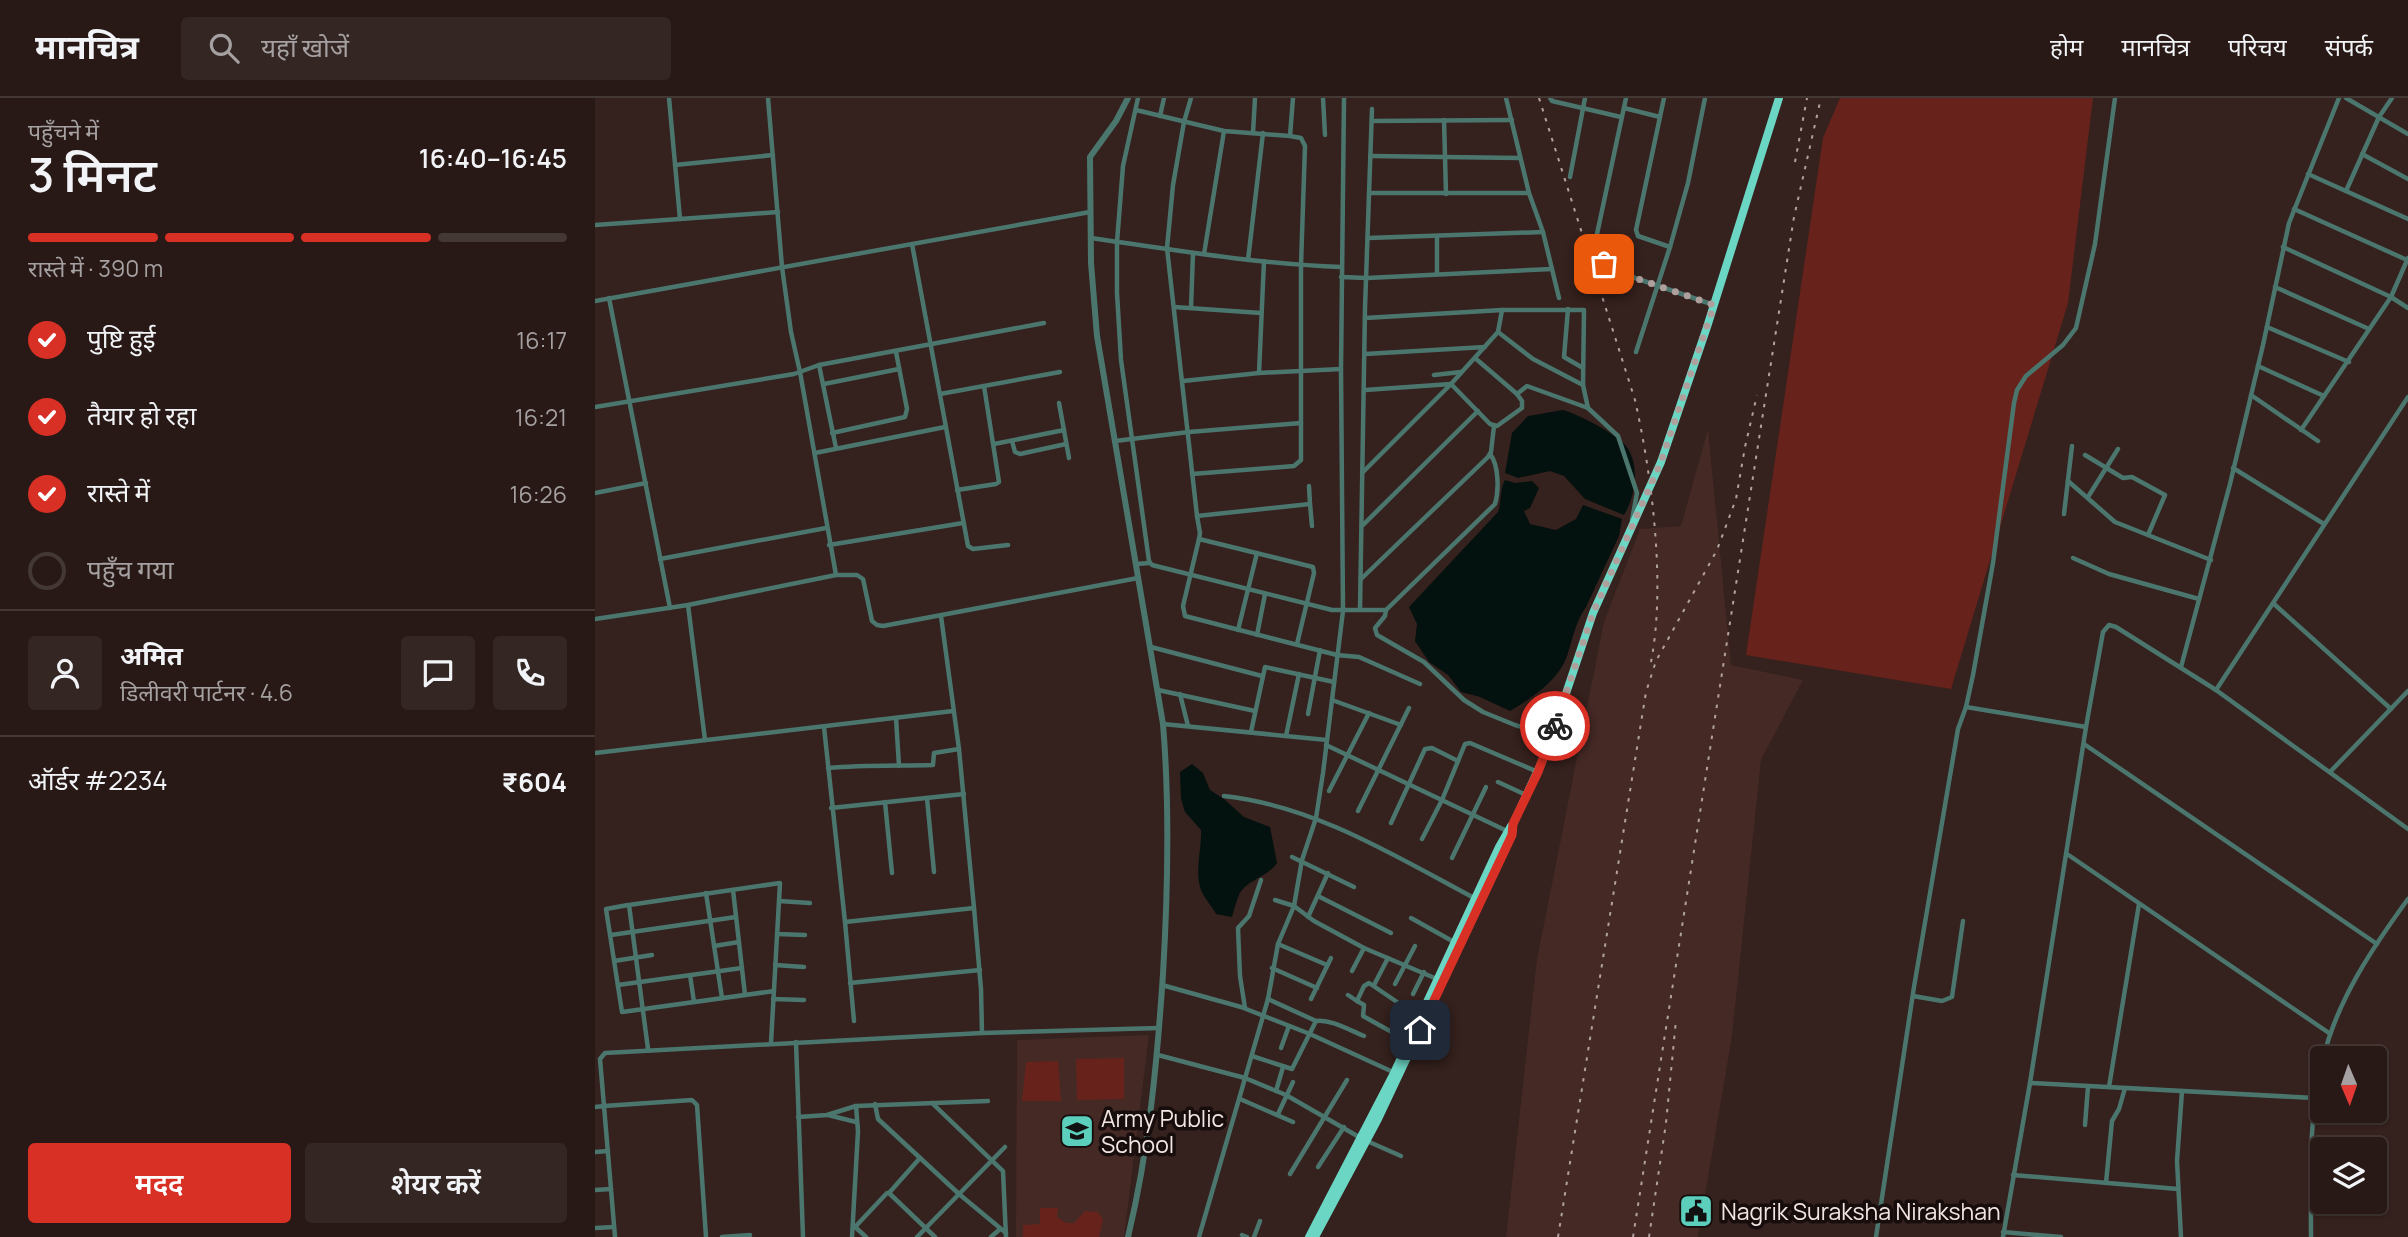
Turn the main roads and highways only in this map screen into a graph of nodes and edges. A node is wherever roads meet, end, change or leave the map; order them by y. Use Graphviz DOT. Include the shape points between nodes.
graph roads {
  1 [pos="1779,98"];
  2 [pos="1510,828"];
  3 [pos="1417,1028"];
  4 [pos="1375,1118"];
  5 [pos="1364,1140"];
  6 [pos="1309,1237"];
  7 [pos="1315,1237"];
  1 -- 2 [label="highway" via="1661,462 1593,613 1552,736"];
  2 -- 3 [label="highway"];
  2 -- 3 [label="highway" via="1512,835"];
  3 -- 4 [label="highway"];
  3 -- 4 [label="highway"];
  4 -- 5 [label="highway"];
  5 -- 6 [label="highway"];
  5 -- 7 [label="highway"];
}
